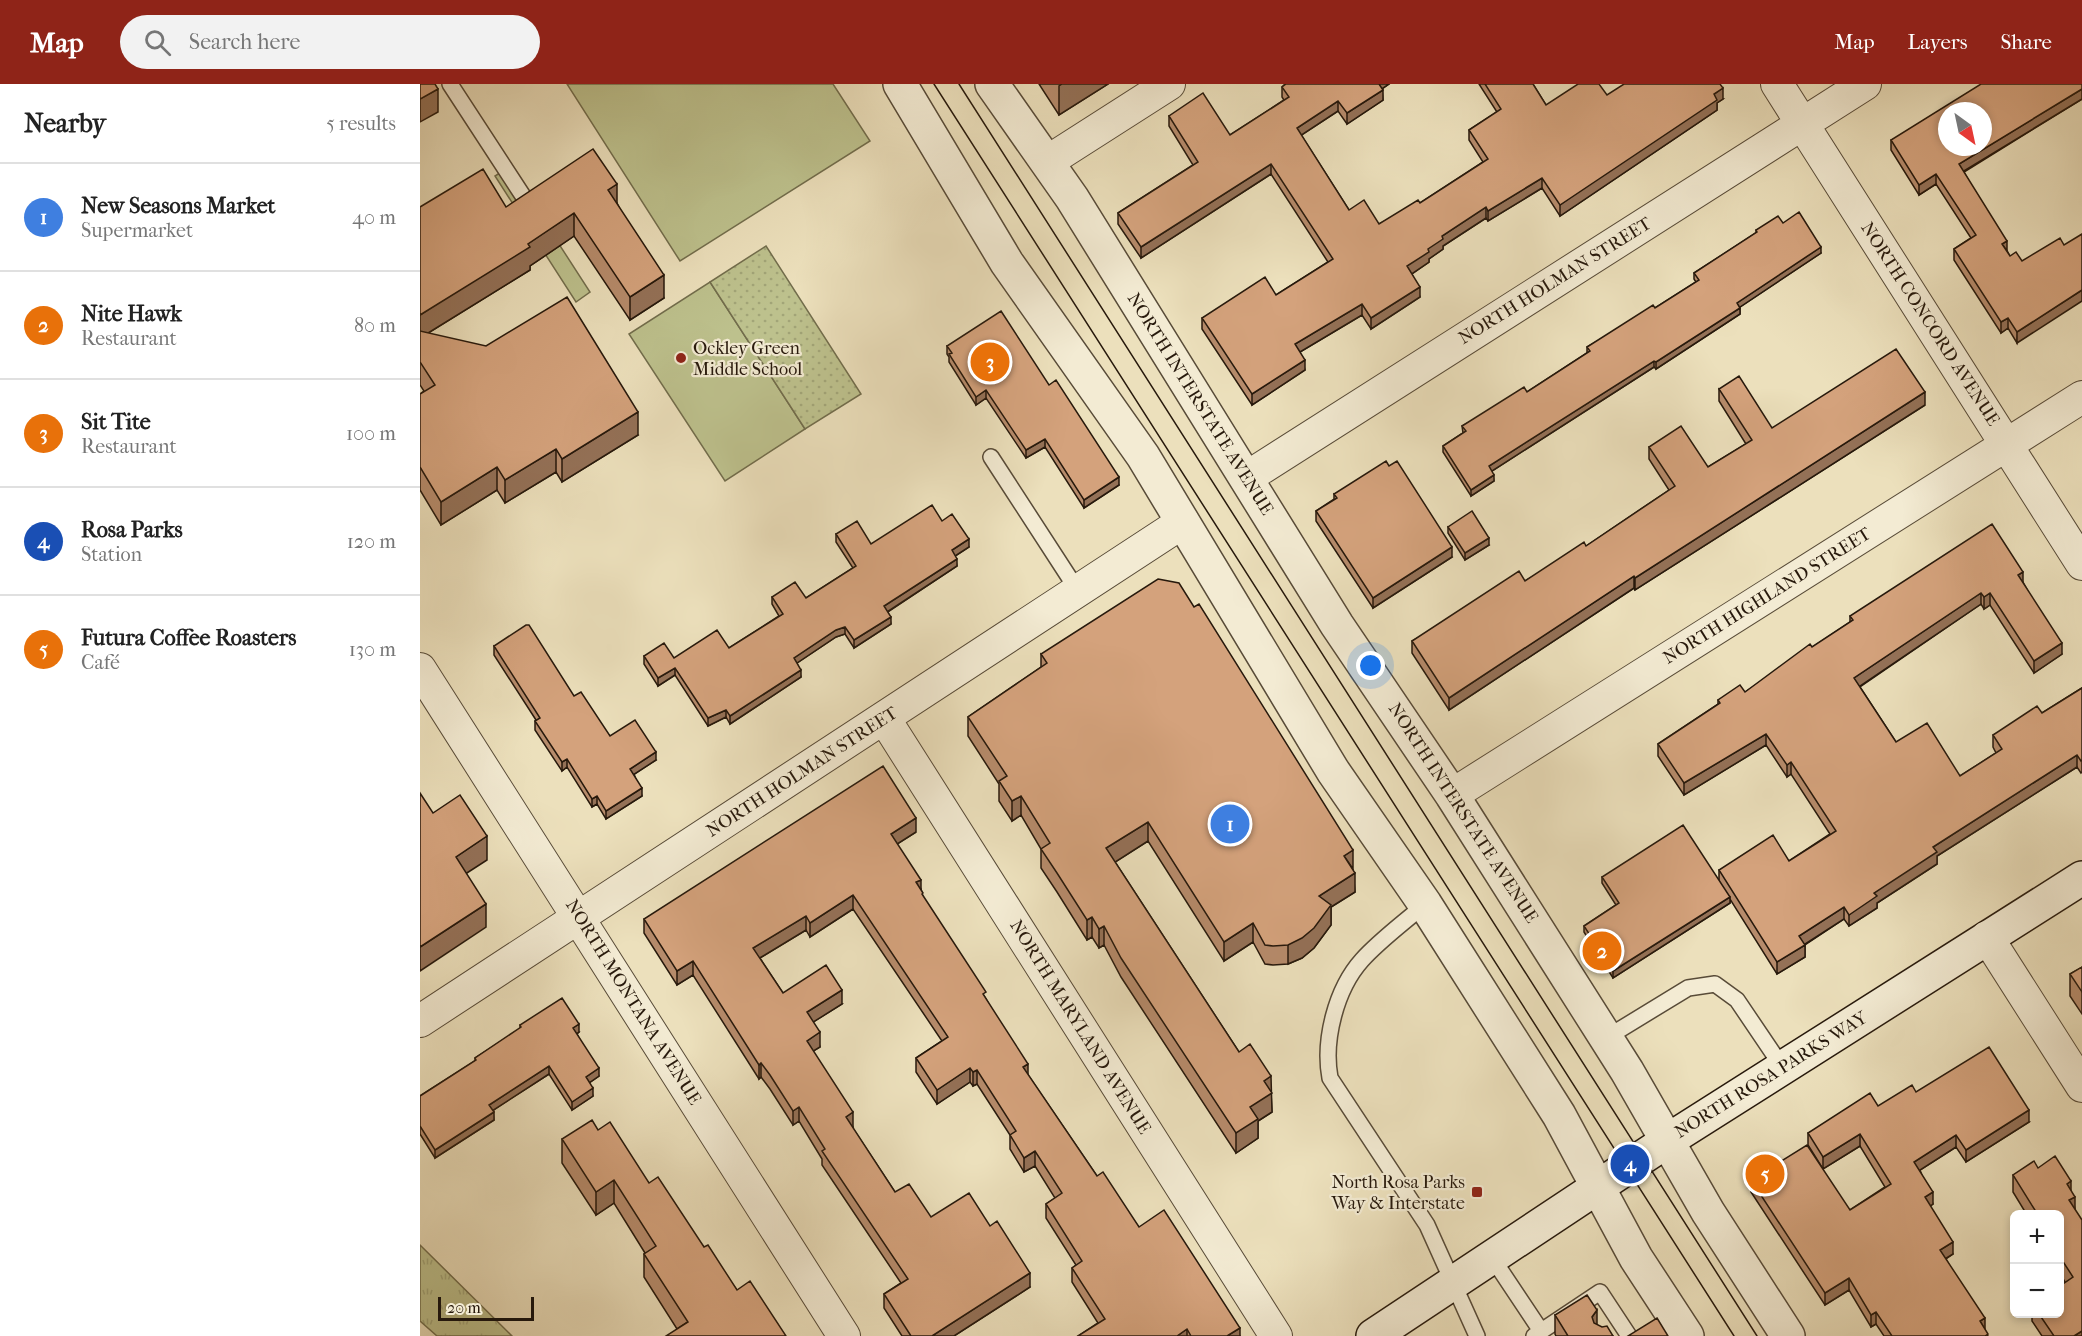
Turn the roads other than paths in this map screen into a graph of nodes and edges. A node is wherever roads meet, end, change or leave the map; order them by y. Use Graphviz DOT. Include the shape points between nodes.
graph roads {
  1 [pos="450,84"];
  2 [pos="900,84"];
  3 [pos="992,84"];
  4 [pos="1169,84"];
  5 [pos="1777,84"];
  6 [pos="1865,84"];
  7 [pos="1802,124"];
  8 [pos="1047,162"];
  9 [pos="525,199"];
  10 [pos="2082,397"];
  11 [pos="2007,445"];
  12 [pos="991,456"];
  13 [pos="1245,478"];
  14 [pos="1183,522"];
  15 [pos="2082,564"];
  16 [pos="1078,591"];
  17 [pos="420,669"];
  18 [pos="884,718"];
  19 [pos="1452,795"];
  20 [pos="2082,878"];
  21 [pos="1425,903"];
  22 [pos="579,918"];
  23 [pos="1987,938"];
  24 [pos="420,1021"];
  25 [pos="1606,1038"];
  26 [pos="1784,1068"];
  27 [pos="2082,1086"];
  28 [pos="1667,1141"];
  29 [pos="1598,1186"];
  30 [pos="1491,1256"];
  31 [pos="1454,1281"];
  32 [pos="1621,1330"];
  33 [pos="1537,1334"];
  34 [pos="844,1336"];
  35 [pos="1275,1336"];
  36 [pos="1373,1336"];
  37 [pos="1477,1336"];
  38 [pos="1687,1336"];
  39 [pos="1788,1336"];
  1 -- 9 [label="lane"];
  2 -- 14 [label="street" via="1006,263 1143,456"];
  3 -- 8 [label="street, NORTH INTERSTATE AVENUE"];
  4 -- 8 [label="street"];
  5 -- 7 [label="street, NORTH CONCORD AVENUE"];
  6 -- 7 [label="street, NORTH HOLMAN STREET"];
  7 -- 11 [label="street, NORTH CONCORD AVENUE"];
  7 -- 13 [label="street, NORTH HOLMAN STREET"];
  8 -- 13 [label="street, NORTH INTERSTATE AVENUE"];
  10 -- 11 [label="street, NORTH HIGHLAND STREET"];
  11 -- 15 [label="street, NORTH CONCORD AVENUE"];
  11 -- 19 [label="street, NORTH HIGHLAND STREET"];
  12 -- 16 [label="lane"];
  13 -- 19 [label="street, NORTH INTERSTATE AVENUE" via="1337,625"];
  14 -- 16 [label="street, NORTH HOLMAN STREET"];
  14 -- 21 [label="street" via="1333,771"];
  16 -- 18 [label="street, NORTH HOLMAN STREET"];
  17 -- 22 [label="street, NORTH MONTANA AVENUE"];
  18 -- 22 [label="street, NORTH HOLMAN STREET"];
  18 -- 35 [label="street, NORTH MARYLAND AVENUE"];
  19 -- 25 [label="street, NORTH INTERSTATE AVENUE"];
  20 -- 23 [label="street, NORTH ROSA PARKS WAY"];
  21 -- 29 [label="street" via="1559,1114"];
  21 -- 31 [label="lane" via="1361,960 1338,1001 1326,1057 1330,1078 1427,1225"];
  22 -- 24 [label="street, NORTH HOLMAN STREET"];
  22 -- 34 [label="street, NORTH MONTANA AVENUE"];
  23 -- 26 [label="street, NORTH ROSA PARKS WAY"];
  23 -- 27 [label="street"];
  25 -- 26 [label="lane" via="1688,988 1714,984 1737,1000"];
  25 -- 28 [label="street, NORTH INTERSTATE AVENUE"];
  26 -- 28 [label="street, NORTH ROSA PARKS WAY"];
  28 -- 29 [label="street, NORTH ROSA PARKS WAY"];
  28 -- 39 [label="street, NORTH INTERSTATE AVENUE"];
  29 -- 30 [label="street, NORTH ROSA PARKS WAY"];
  29 -- 38 [label="street" via="1636,1258"];
  30 -- 31 [label="street, NORTH ROSA PARKS WAY"];
  30 -- 33 [label="lane"];
  31 -- 36 [label="street, NORTH ROSA PARKS WAY"];
  31 -- 37 [label="lane"];
  32 -- 33 [label="lane" via="1600,1292"];
}
